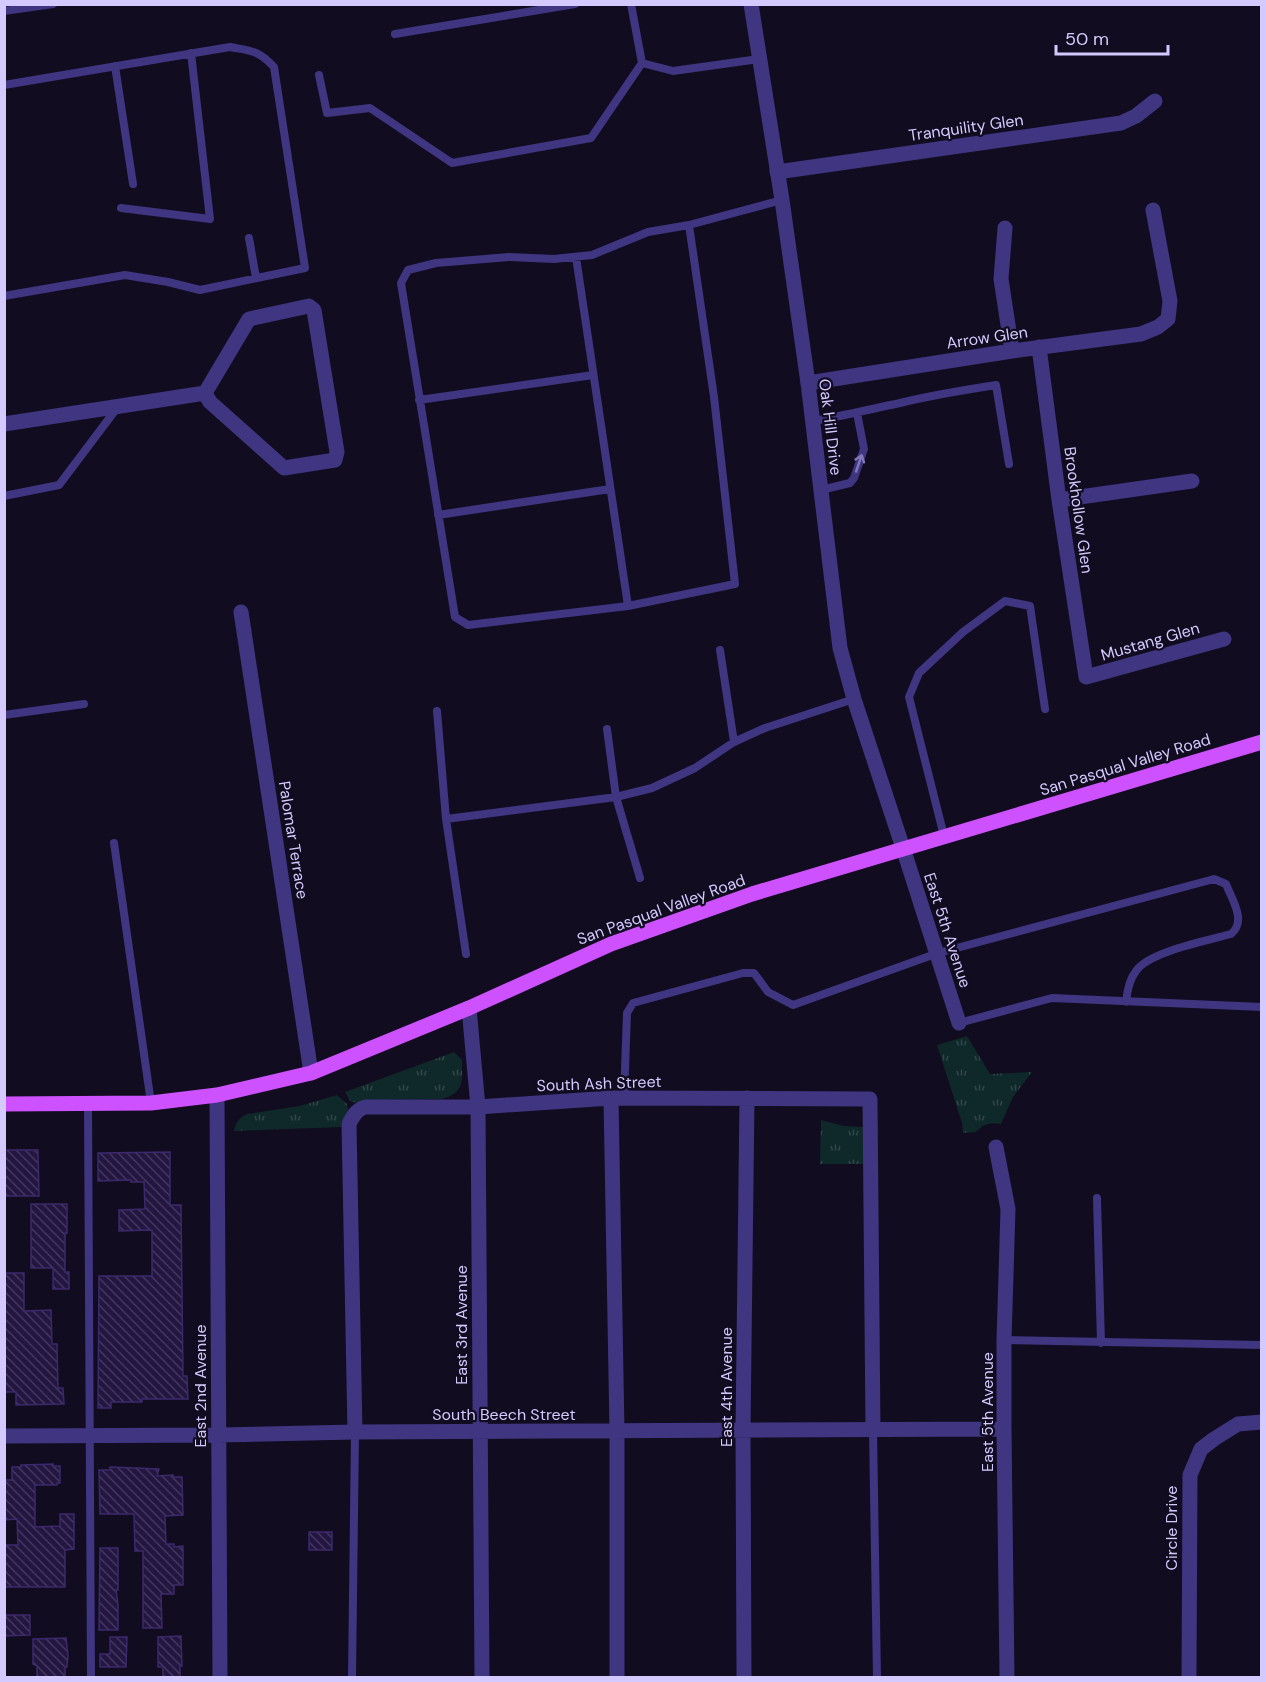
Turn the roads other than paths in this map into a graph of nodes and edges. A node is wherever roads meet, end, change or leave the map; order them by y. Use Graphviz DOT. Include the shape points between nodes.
graph roads {
  1 [pos="575,4"];
  2 [pos="631,4"];
  3 [pos="751,4"];
  4 [pos="52,5"];
  5 [pos="4,11"];
  6 [pos="395,34"];
  7 [pos="191,53"];
  8 [pos="759,59"];
  9 [pos="642,63"];
  10 [pos="115,66"];
  11 [pos="319,75"];
  12 [pos="4,85"];
  13 [pos="1155,101"];
  14 [pos="777,172"];
  15 [pos="133,184"];
  16 [pos="782,200"];
  17 [pos="121,208"];
  18 [pos="1153,210"];
  19 [pos="689,225"];
  20 [pos="1005,228"];
  21 [pos="249,238"];
  22 [pos="576,257"];
  23 [pos="256,278"];
  24 [pos="4,296"];
  25 [pos="1039,347"];
  26 [pos="1012,351"];
  27 [pos="593,375"];
  28 [pos="808,383"];
  29 [pos="205,393"];
  30 [pos="419,400"];
  31 [pos="119,405"];
  32 [pos="857,413"];
  33 [pos="813,422"];
  34 [pos="4,424"];
  35 [pos="1009,465"];
  36 [pos="1192,481"];
  37 [pos="610,489"];
  38 [pos="821,490"];
  39 [pos="4,496"];
  40 [pos="1059,500"];
  41 [pos="438,515"];
  42 [pos="628,606"];
  43 [pos="240,612"];
  44 [pos="1224,639"];
  45 [pos="720,650"];
  46 [pos="1086,678"];
  47 [pos="854,699"];
  48 [pos="84,704"];
  49 [pos="1045,709"];
  50 [pos="437,711"];
  51 [pos="4,715"];
  52 [pos="607,729"];
  53 [pos="734,742"];
  54 [pos="1262,742"];
  55 [pos="616,797"];
  56 [pos="446,819"];
  57 [pos="944,836"];
  58 [pos="114,843"];
  59 [pos="903,848"];
  60 [pos="640,878"];
  61 [pos="938,953"];
  62 [pos="466,954"];
  63 [pos="1126,1002"];
  64 [pos="1262,1006"];
  65 [pos="469,1008"];
  66 [pos="959,1023"];
  67 [pos="311,1073"];
  68 [pos="217,1095"];
  69 [pos="617,1098"];
  70 [pos="747,1098"];
  71 [pos="151,1103"];
  72 [pos="4,1104"];
  73 [pos="88,1104"];
  74 [pos="478,1107"];
  75 [pos="996,1147"];
  76 [pos="1097,1198"];
  77 [pos="1004,1340"];
  78 [pos="1101,1343"];
  79 [pos="1262,1344"];
  80 [pos="1262,1422"];
  81 [pos="1004,1429"];
  82 [pos="743,1430"];
  83 [pos="873,1430"];
  84 [pos="617,1431"];
  85 [pos="355,1432"];
  86 [pos="480,1432"];
  87 [pos="90,1435"];
  88 [pos="219,1435"];
  89 [pos="4,1436"];
  90 [pos="91,1677"];
  91 [pos="220,1677"];
  92 [pos="352,1677"];
  93 [pos="482,1677"];
  94 [pos="617,1677"];
  95 [pos="744,1677"];
  96 [pos="877,1677"];
  97 [pos="1007,1677"];
  98 [pos="1189,1677"];
  1 -- 6 [label="lane"];
  2 -- 9 [label="lane"];
  3 -- 8 [label="street, Oak Hill Drive"];
  4 -- 5 [label="lane"];
  7 -- 10 [label="lane"];
  7 -- 17 [label="lane" via="210,219"];
  7 -- 23 [label="lane" via="230,46 263,56 274,67 305,268"];
  8 -- 9 [label="lane" via="674,71"];
  8 -- 14 [label="street, Oak Hill Drive"];
  9 -- 11 [label="lane" via="591,138 452,163 370,108 327,113"];
  10 -- 12 [label="lane"];
  10 -- 15 [label="lane"];
  13 -- 14 [label="street, Tranquility Glen" via="1121,123"];
  14 -- 16 [label="street, Oak Hill Drive"];
  16 -- 19 [label="lane"];
  16 -- 28 [label="street, Oak Hill Drive"];
  18 -- 25 [label="street, Arrow Glen" via="1170,301 1168,319 1141,334"];
  19 -- 22 [label="lane" via="648,232 592,255"];
  19 -- 42 [label="lane" via="735,584"];
  20 -- 26 [label="street" via="1001,279"];
  21 -- 23 [label="lane"];
  22 -- 27 [label="lane"];
  22 -- 30 [label="lane" via="509,257 436,263 408,270 401,283"];
  23 -- 24 [label="lane" via="200,290 125,275"];
  25 -- 26 [label="street, Arrow Glen"];
  25 -- 40 [label="street, Brookhollow Glen"];
  26 -- 28 [label="street, Arrow Glen"];
  27 -- 30 [label="lane"];
  27 -- 37 [label="lane"];
  28 -- 33 [label="street, Oak Hill Drive"];
  29 -- 29 [label="street" via="210,402 284,468 335,460 337,452 314,310 309,306 249,319"];
  29 -- 31 [label="street"];
  30 -- 41 [label="lane"];
  31 -- 34 [label="street"];
  31 -- 39 [label="lane" via="60,485"];
  32 -- 33 [label="lane"];
  32 -- 35 [label="lane" via="996,385"];
  38 -- 32 [label="lane, one-way" via="850,483 854,478 864,449"];
  33 -- 38 [label="street, Oak Hill Drive"];
  36 -- 40 [label="street"];
  37 -- 41 [label="lane"];
  37 -- 42 [label="lane"];
  38 -- 47 [label="street, Oak Hill Drive" via="840,648"];
  40 -- 46 [label="street, Brookhollow Glen"];
  41 -- 42 [label="lane" via="455,617 468,625"];
  43 -- 67 [label="street, Palomar Terrace"];
  44 -- 46 [label="street, Mustang Glen"];
  45 -- 53 [label="lane"];
  47 -- 53 [label="lane"];
  47 -- 59 [label="street, Oak Hill Drive"];
  48 -- 51 [label="lane"];
  49 -- 57 [label="lane" via="1030,606 1005,601 963,632 919,673 909,697"];
  50 -- 56 [label="lane"];
  52 -- 55 [label="lane"];
  53 -- 55 [label="lane" via="695,768 652,788"];
  54 -- 57 [label="main road, San Pasqual Valley Road"];
  55 -- 56 [label="lane"];
  55 -- 60 [label="lane"];
  56 -- 62 [label="lane"];
  57 -- 59 [label="main road, San Pasqual Valley Road"];
  58 -- 71 [label="lane"];
  59 -- 61 [label="street, East 5th Avenue"];
  59 -- 65 [label="main road, San Pasqual Valley Road" via="752,894 611,944"];
  61 -- 63 [label="lane" via="1214,879 1226,884 1240,920 1237,929 1153,957 1136,969"];
  61 -- 66 [label="street, East 5th Avenue"];
  61 -- 69 [label="lane" via="793,1005 768,992 754,974 743,973 633,1003 627,1013 625,1077"];
  63 -- 64 [label="lane"];
  63 -- 66 [label="lane" via="1052,998"];
  65 -- 67 [label="main road, San Pasqual Valley Road"];
  65 -- 74 [label="street, East 3rd Avenue"];
  67 -- 68 [label="main road, San Pasqual Valley Road"];
  68 -- 71 [label="main road, San Pasqual Valley Road"];
  68 -- 88 [label="street, East 2nd Avenue"];
  69 -- 70 [label="street, South Ash Street"];
  69 -- 74 [label="street, South Ash Street"];
  69 -- 84 [label="street"];
  70 -- 82 [label="street, East 4th Avenue"];
  70 -- 83 [label="street, South Ash Street" via="870,1099"];
  71 -- 73 [label="main road, San Pasqual Valley Road"];
  72 -- 73 [label="main road, San Pasqual Valley Road"];
  73 -- 87 [label="lane"];
  74 -- 85 [label="street, South Ash Street" via="365,1107 354,1114 350,1124"];
  74 -- 86 [label="street, East 3rd Avenue"];
  75 -- 77 [label="street, East 5th Avenue" via="1008,1209"];
  76 -- 78 [label="lane"];
  77 -- 78 [label="lane"];
  77 -- 81 [label="street, East 5th Avenue"];
  78 -- 79 [label="lane"];
  80 -- 98 [label="street, Circle Drive" via="1238,1424 1214,1439 1201,1449 1190,1475"];
  81 -- 83 [label="street, South Beech Street"];
  81 -- 97 [label="street, East 5th Avenue"];
  82 -- 83 [label="street, South Beech Street"];
  82 -- 84 [label="street, South Beech Street"];
  82 -- 95 [label="street, East 4th Avenue"];
  83 -- 96 [label="lane"];
  84 -- 86 [label="street, South Beech Street"];
  84 -- 94 [label="street"];
  85 -- 86 [label="street, South Beech Street"];
  85 -- 88 [label="street, South Beech Street"];
  85 -- 92 [label="lane"];
  86 -- 93 [label="street, East 3rd Avenue"];
  87 -- 88 [label="street, South Beech Street"];
  87 -- 89 [label="street, South Beech Street"];
  87 -- 90 [label="lane"];
  88 -- 91 [label="street, East 2nd Avenue"];
}
